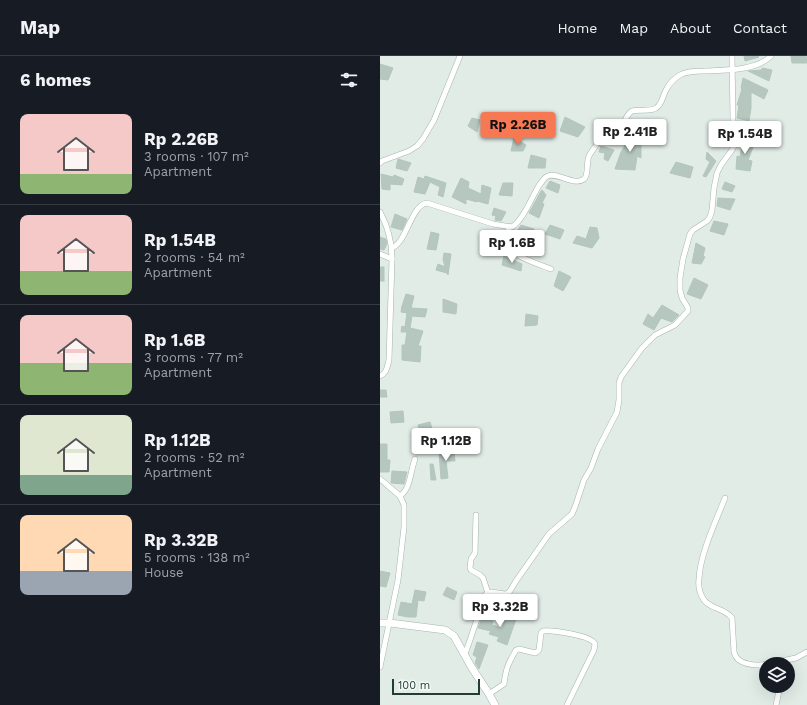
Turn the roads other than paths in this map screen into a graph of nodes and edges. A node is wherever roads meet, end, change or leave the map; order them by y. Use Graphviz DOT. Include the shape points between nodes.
graph roads {
  1 [pos="460,56"];
  2 [pos="732,56"];
  3 [pos="771,56"];
  4 [pos="732,70"];
  5 [pos="380,163"];
  6 [pos="380,212"];
  7 [pos="509,227"];
  8 [pos="392,248"];
  9 [pos="380,254"];
  10 [pos="392,259"];
  11 [pos="551,269"];
  12 [pos="380,376"];
  13 [pos="415,460"];
  14 [pos="380,480"];
  15 [pos="400,496"];
  16 [pos="725,498"];
  17 [pos="476,515"];
  18 [pos="488,593"];
  19 [pos="380,623"];
  20 [pos="390,623"];
  21 [pos="807,652"];
  22 [pos="464,654"];
  23 [pos="795,658"];
  24 [pos="759,664"];
  25 [pos="380,668"];
  26 [pos="779,693"];
  27 [pos="489,694"];
  28 [pos="495,705"];
  29 [pos="567,705"];
  30 [pos="776,705"];
  1 -- 5 [label="street" via="434,120 423,139 409,151"];
  2 -- 4 [label="street"];
  3 -- 4 [label="street" via="755,66"];
  4 -- 7 [label="street" via="692,71 681,74 666,89 656,109 630,113 618,131 607,135 599,142 589,155 584,178 571,180 554,175 546,177 518,222"];
  4 -- 18 [label="street" via="736,138 732,150 717,173 710,218 690,234 683,258 680,290 688,311 675,325 655,335 621,377 618,412 584,480 572,514 549,534 508,593"];
  6 -- 8 [label="street"];
  7 -- 8 [label="street" via="424,203 413,216 399,243"];
  7 -- 11 [label="street" via="508,243 512,252"];
  8 -- 10 [label="street"];
  9 -- 10 [label="street"];
  10 -- 12 [label="street" via="389,360 386,371"];
  13 -- 15 [label="street" via="406,490"];
  14 -- 15 [label="street"];
  15 -- 20 [label="street" via="404,505 404,527"];
  16 -- 24 [label="street" via="705,552 699,586 704,600 732,618 735,657 745,663"];
  17 -- 18 [label="street" via="475,553 470,568 483,578"];
  18 -- 22 [label="street" via="485,595"];
  19 -- 20 [label="street"];
  20 -- 22 [label="street" via="445,630 454,636"];
  20 -- 25 [label="street"];
  21 -- 23 [label="street"];
  22 -- 27 [label="street"];
  26 -- 30 [label="street"];
  27 -- 28 [label="street"];
  27 -- 29 [label="street" via="504,684 507,666 516,650 537,652 543,631 564,632 586,638 595,645"];
}
